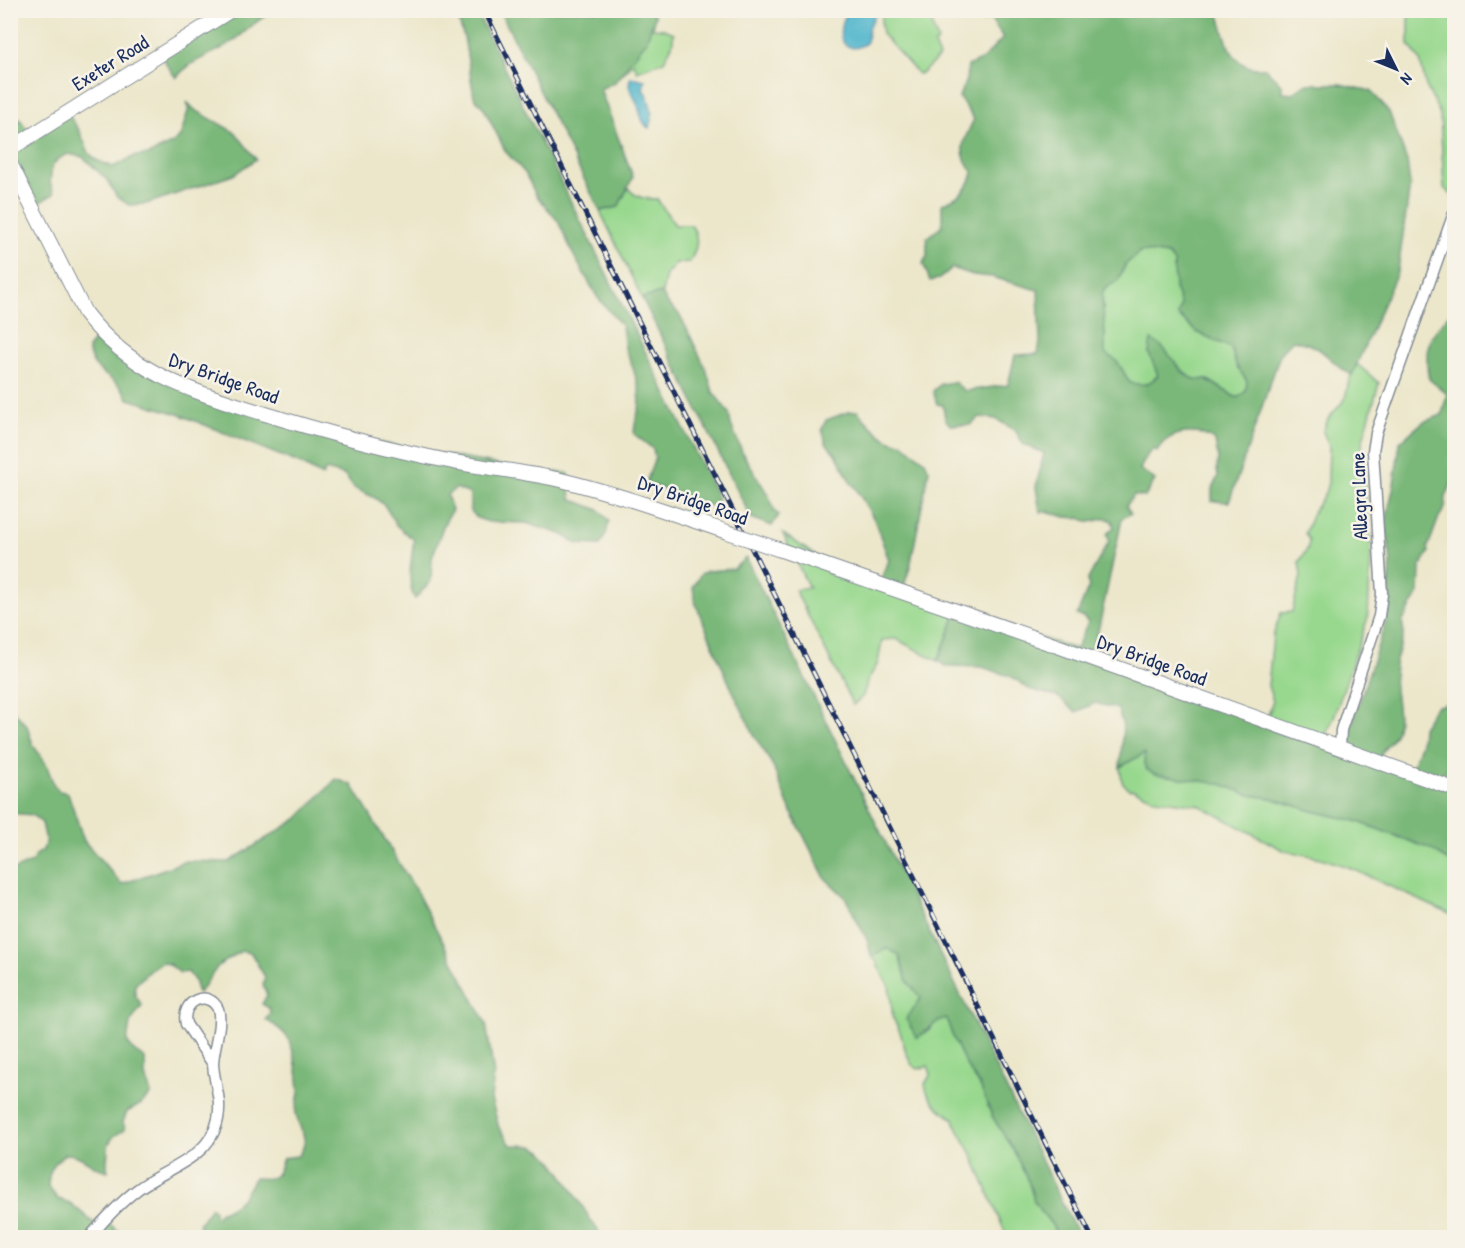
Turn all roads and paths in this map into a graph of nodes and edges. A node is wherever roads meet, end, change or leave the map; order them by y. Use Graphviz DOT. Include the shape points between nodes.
graph roads {
  1 [pos="231,10"];
  2 [pos="10,149"];
  3 [pos="10,163"];
  4 [pos="1455,213"];
  5 [pos="1340,748"];
  6 [pos="1455,789"];
  7 [pos="213,1064"];
  8 [pos="89,1238"];
  1 -- 2 [label="street, Exeter Road"];
  3 -- 5 [label="street, Dry Bridge Road, bridge" via="85,314 119,350 171,382 318,430 607,492 1060,647"];
  4 -- 5 [label="street, Allegra Lane" via="1376,433 1373,451 1383,594 1341,730"];
  5 -- 6 [label="street, Dry Bridge Road"];
  7 -- 7 [label="street" via="219,1015 211,1001 200,999 190,1003 184,1018"];
  7 -- 8 [label="street" via="220,1110 207,1142 189,1161 148,1182 124,1200"];
}
